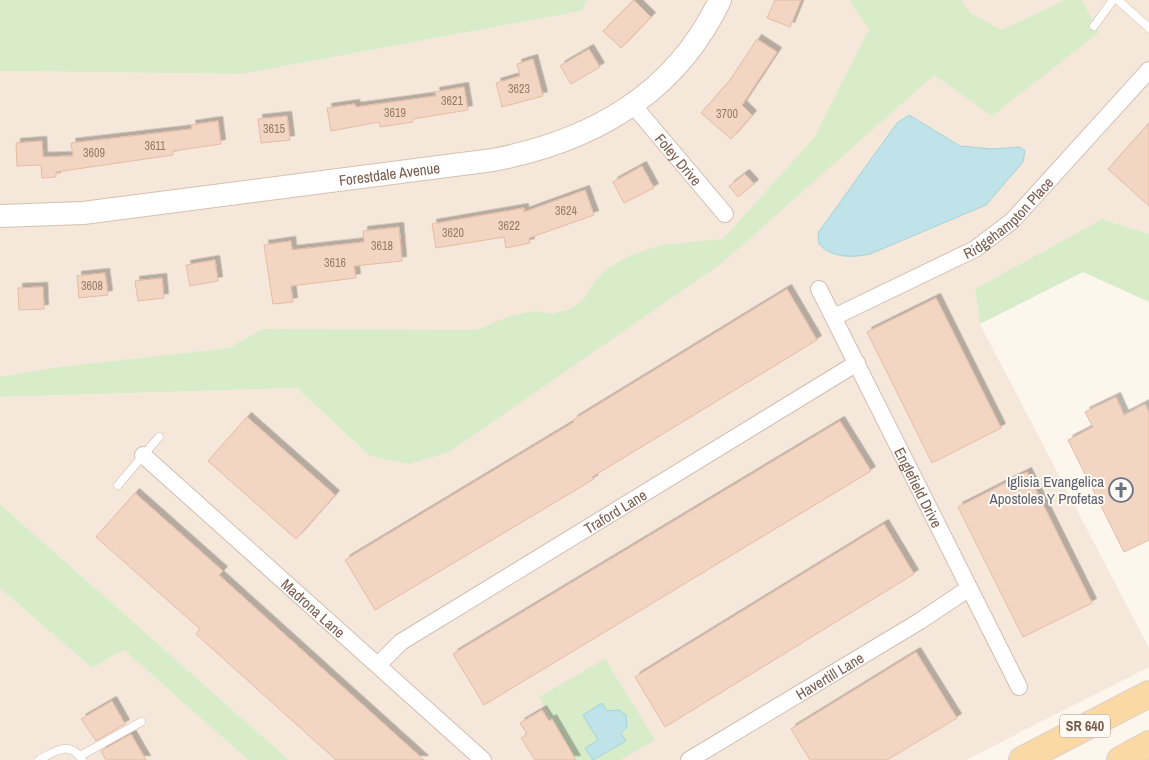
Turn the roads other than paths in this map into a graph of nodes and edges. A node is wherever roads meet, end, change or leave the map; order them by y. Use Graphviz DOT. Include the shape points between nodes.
graph roads {
  1 [pos="720,0"];
  2 [pos="1113,0"];
  3 [pos="1118,0"];
  4 [pos="1094,26"];
  5 [pos="1149,28"];
  6 [pos="1149,70"];
  7 [pos="633,105"];
  8 [pos="725,214"];
  9 [pos="0,216"];
  10 [pos="819,289"];
  11 [pos="834,318"];
  12 [pos="857,364"];
  13 [pos="159,437"];
  14 [pos="143,455"];
  15 [pos="118,485"];
  16 [pos="968,589"];
  17 [pos="379,664"];
  18 [pos="1019,688"];
  19 [pos="1149,694"];
  20 [pos="142,722"];
  21 [pos="1149,744"];
  22 [pos="81,758"];
  23 [pos="39,760"];
  24 [pos="483,760"];
  25 [pos="689,760"];
  26 [pos="1022,760"];
  27 [pos="1120,760"];
  1 -- 7 [label="street, Forestdale Avenue" via="698,38 676,66"];
  2 -- 4 [label="lane"];
  3 -- 5 [label="lane"];
  6 -- 11 [label="street, Ridgehampton Place" via="1003,230 975,249"];
  7 -- 8 [label="street, Foley Drive"];
  7 -- 9 [label="street, Forestdale Avenue" via="597,128 561,143 492,160 83,213"];
  10 -- 11 [label="street, Englefield Drive"];
  11 -- 12 [label="street, Englefield Drive"];
  12 -- 16 [label="street, Englefield Drive"];
  12 -- 17 [label="street, Traford Lane" via="401,642"];
  13 -- 14 [label="lane"];
  14 -- 15 [label="lane"];
  14 -- 17 [label="street, Madrona Lane"];
  16 -- 18 [label="street, Englefield Drive"];
  16 -- 25 [label="street, Havertill Lane"];
  17 -- 24 [label="street, Madrona Lane"];
  19 -- 26 [label="main road, SR 640"];
  20 -- 22 [label="lane"];
  21 -- 27 [label="main road"];
  22 -- 23 [label="lane" via="66,747"];
}
